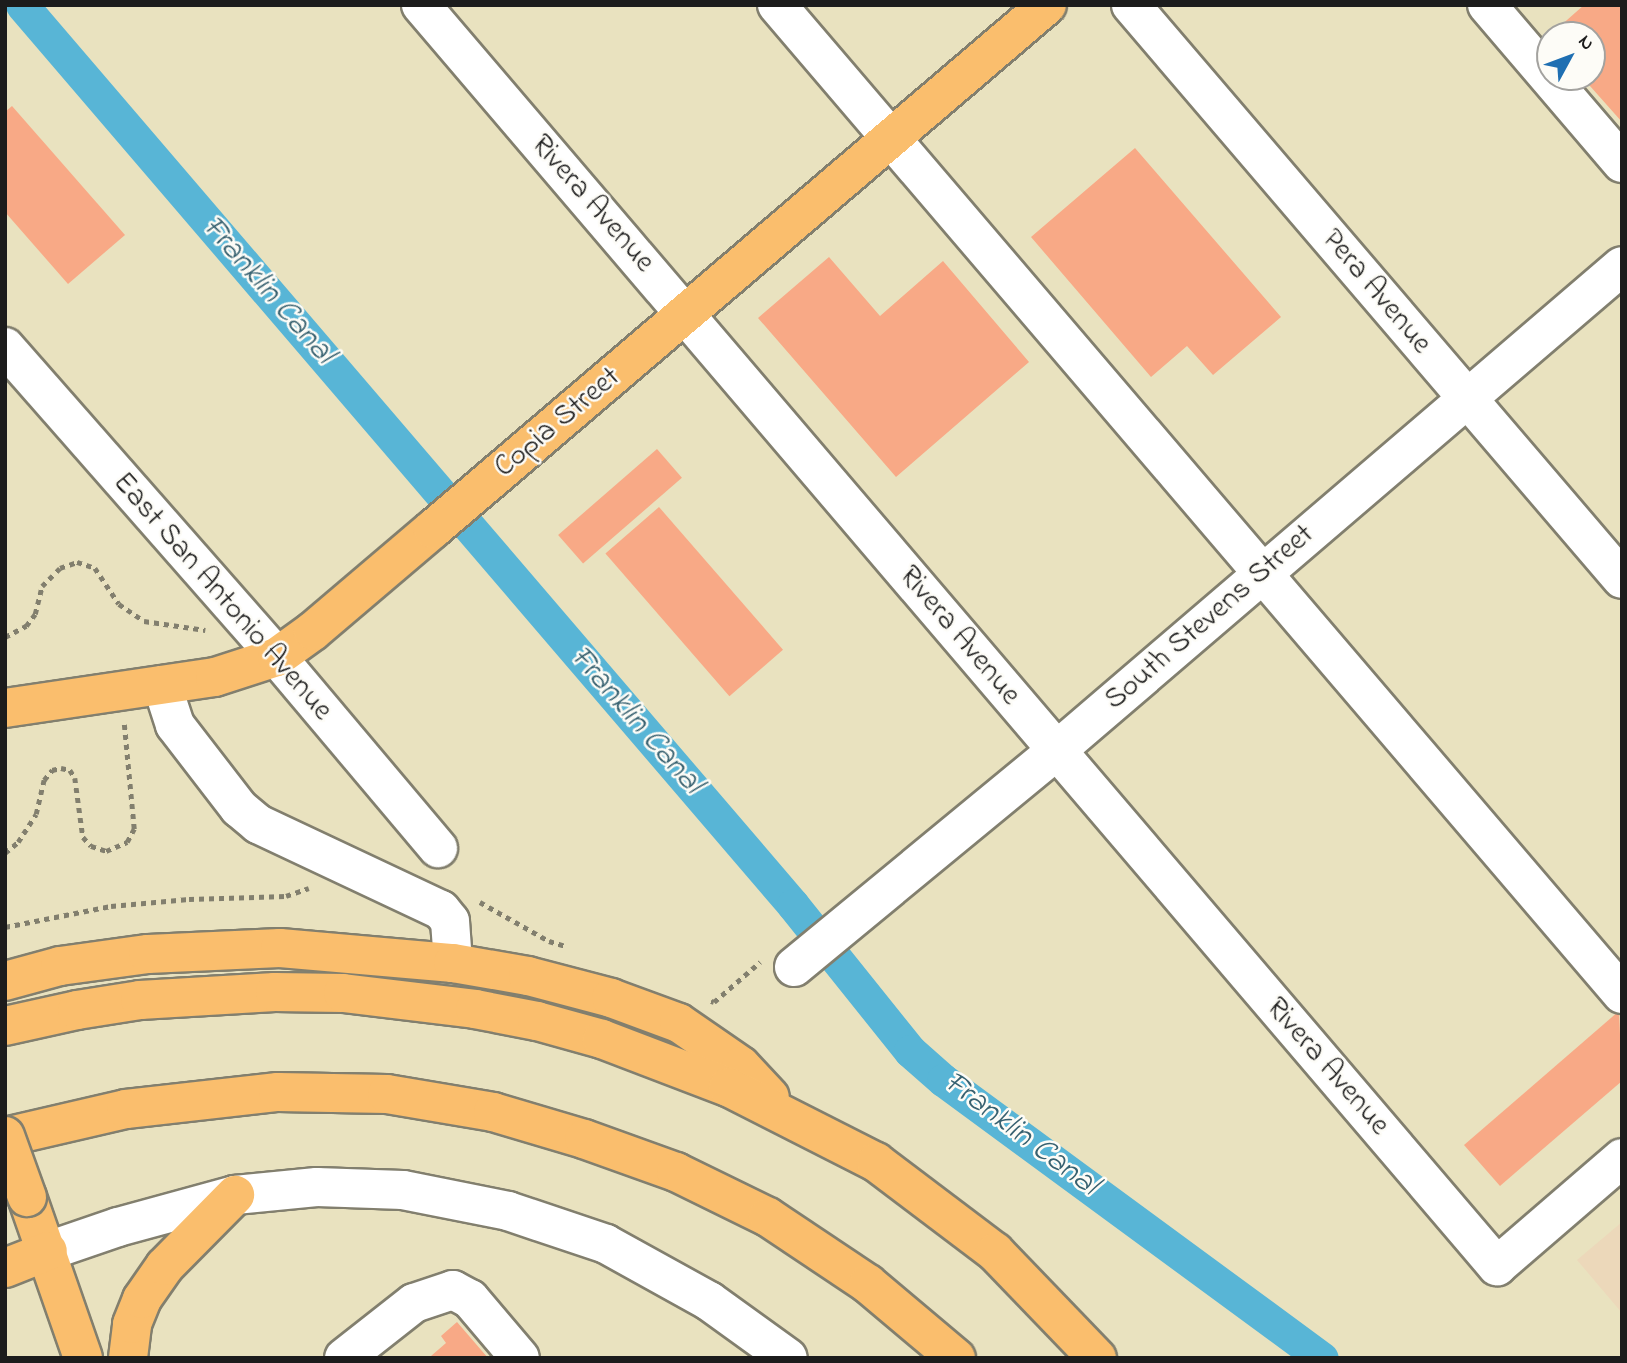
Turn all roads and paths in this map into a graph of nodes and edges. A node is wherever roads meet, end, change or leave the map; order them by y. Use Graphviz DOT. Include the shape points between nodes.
graph roads {
  1 [pos="421,5"];
  2 [pos="777,5"];
  3 [pos="1047,5"];
  4 [pos="1131,5"];
  5 [pos="1487,5"];
  6 [pos="892,139"];
  7 [pos="1622,163"];
  8 [pos="1622,266"];
  9 [pos="687,315"];
  10 [pos="5,347"];
  11 [pos="1466,398"];
  12 [pos="1262,574"];
  13 [pos="1622,579"];
  14 [pos="235,612"];
  15 [pos="5,636"];
  16 [pos="276,657"];
  17 [pos="162,685"];
  18 [pos="5,708"];
  19 [pos="124,723"];
  20 [pos="1056,751"];
  21 [pos="438,848"];
  22 [pos="5,853"];
  23 [pos="340,864"];
  24 [pos="469,896"];
  25 [pos="5,927"];
  26 [pos="572,949"];
  27 [pos="453,963"];
  28 [pos="778,964"];
  29 [pos="5,981"];
  30 [pos="1622,994"];
  31 [pos="702,997"];
  32 [pos="5,1026"];
  33 [pos="790,1119"];
  34 [pos="5,1136"];
  35 [pos="1622,1158"];
  36 [pos="235,1195"];
  37 [pos="48,1251"];
  38 [pos="5,1268"];
  39 [pos="83,1358"];
  40 [pos="128,1358"];
  41 [pos="344,1358"];
  42 [pos="520,1358"];
  43 [pos="788,1358"];
  44 [pos="956,1358"];
  45 [pos="1097,1358"];
  1 -- 9 [label="street, Rivera Avenue"];
  2 -- 6 [label="street"];
  3 -- 6 [label="main road, Copia Street"];
  4 -- 11 [label="street, Pera Avenue"];
  5 -- 7 [label="street"];
  6 -- 9 [label="main road, Copia Street"];
  6 -- 12 [label="street"];
  8 -- 11 [label="street, South Stevens Street"];
  9 -- 16 [label="main road, Copia Street" via="313,631"];
  9 -- 20 [label="street, Rivera Avenue"];
  10 -- 14 [label="street, East San Antonio Avenue"];
  11 -- 12 [label="street, South Stevens Street"];
  11 -- 13 [label="street, Pera Avenue"];
  12 -- 20 [label="street, South Stevens Street"];
  12 -- 30 [label="street"];
  14 -- 15 [label="path" via="208,631 144,621 118,604 95,568 77,562 60,568 42,586 35,614 26,626"];
  14 -- 16 [label="street, East San Antonio Avenue"];
  16 -- 17 [label="main road, Copia Street" via="215,677"];
  16 -- 21 [label="street, East San Antonio Avenue"];
  17 -- 18 [label="main road, Copia Street"];
  17 -- 23 [label="street" via="175,724 239,808 258,824"];
  19 -- 22 [label="path" via="134,829 127,842 106,851 91,846 83,837 75,778 70,770 61,768 52,770 44,780 36,814"];
  20 -- 28 [label="street, South Stevens Street" via="865,906"];
  20 -- 35 [label="street, Rivera Avenue" via="1497,1266"];
  23 -- 25 [label="path" via="316,885 286,896 111,906"];
  23 -- 27 [label="street" via="441,911 450,921"];
  24 -- 26 [label="path"];
  27 -- 29 [label="main road" via="280,948 148,954 60,966"];
  27 -- 33 [label="main road" via="540,979 679,1023 741,1066"];
  28 -- 31 [label="path" via="714,1002"];
  32 -- 33 [label="main road" via="78,1010 207,995 343,993 411,1000 537,1021 602,1040 728,1087"];
  33 -- 45 [label="main road" via="876,1162 995,1252"];
  34 -- 37 [label="main road, bridge"];
  34 -- 44 [label="main road" via="126,1109 278,1093 387,1094 494,1112 676,1172 768,1217 868,1284"];
  36 -- 37 [label="street"];
  36 -- 40 [label="main road" via="180,1249 142,1299 132,1324"];
  36 -- 43 [label="street" via="317,1187 402,1190 508,1210 606,1244 709,1301"];
  37 -- 38 [label="main road"];
  37 -- 39 [label="main road"];
  41 -- 42 [label="street" via="414,1303 453,1290 470,1299"];
}
